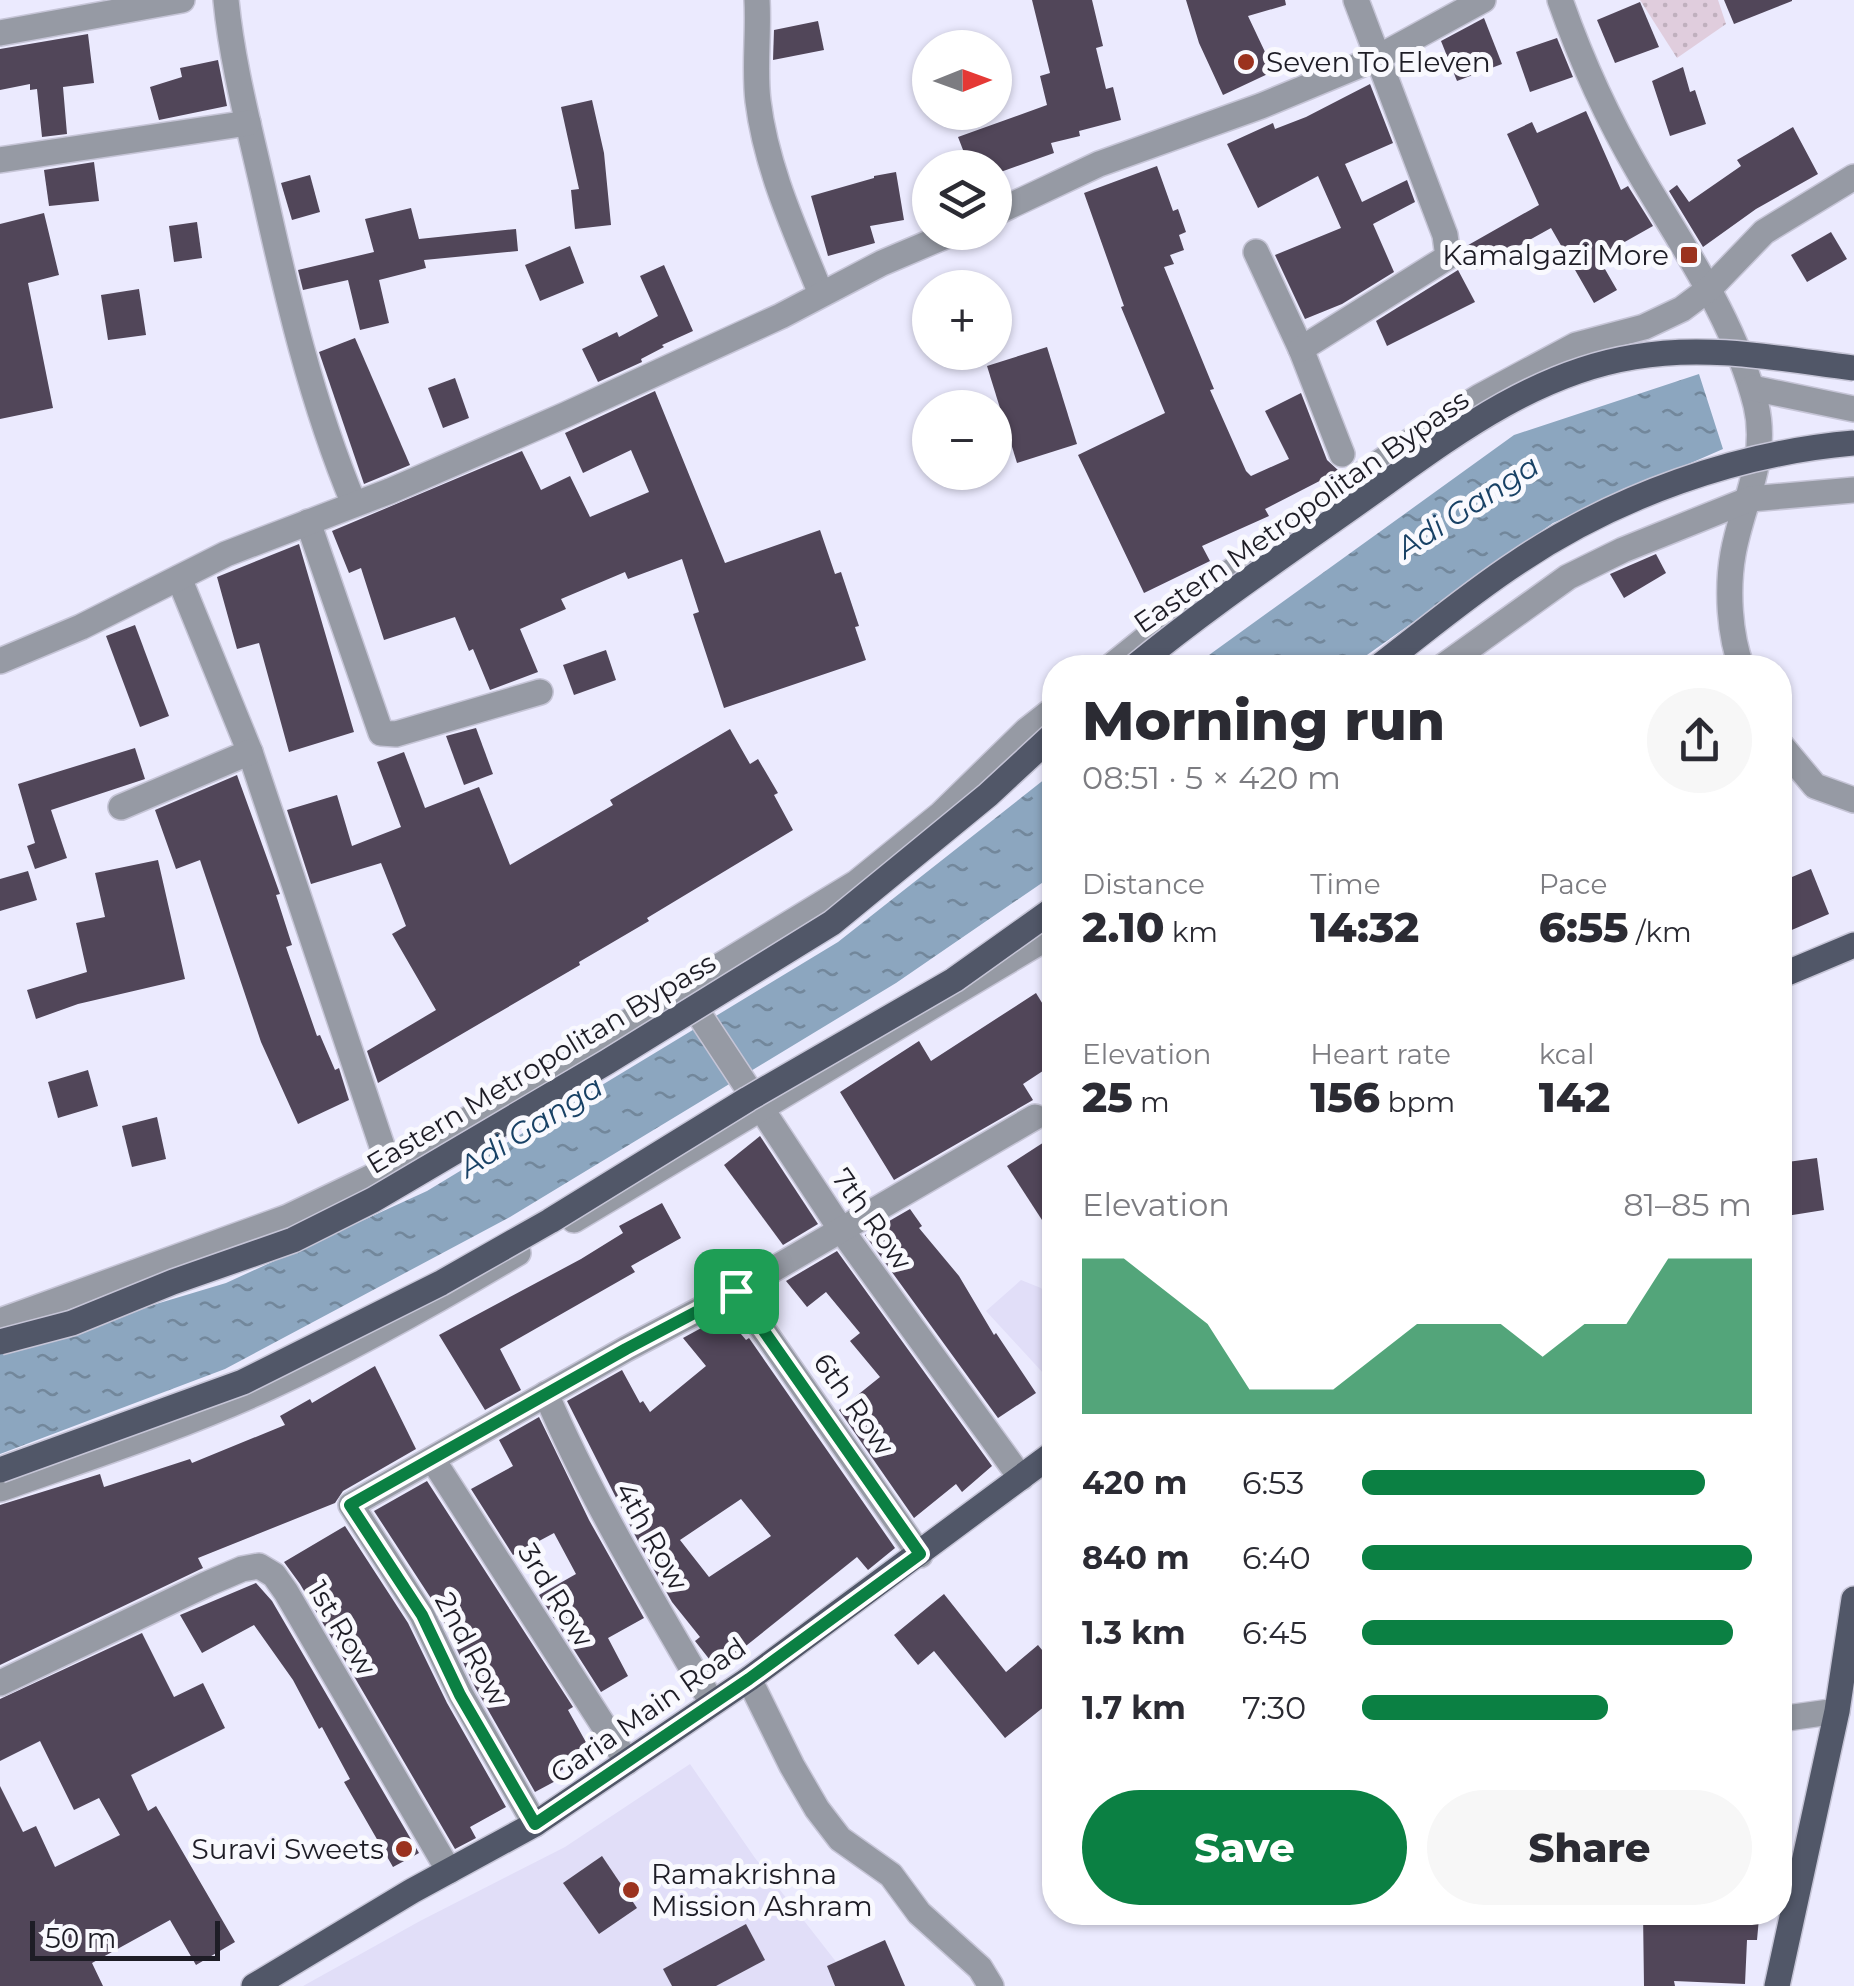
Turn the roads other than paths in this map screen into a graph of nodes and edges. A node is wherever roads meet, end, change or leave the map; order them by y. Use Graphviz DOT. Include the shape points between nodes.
graph roads {
  1 [pos="182,0"];
  2 [pos="226,0"];
  3 [pos="757,0"];
  4 [pos="1356,0"];
  5 [pos="1483,0"];
  6 [pos="1560,0"];
  7 [pos="0,33"];
  8 [pos="1378,58"];
  9 [pos="248,124"];
  10 [pos="0,160"];
  11 [pos="1854,176"];
  12 [pos="1012,205"];
  13 [pos="913,250"];
  14 [pos="1256,252"];
  15 [pos="1710,288"];
  16 [pos="820,294"];
  17 [pos="1301,350"];
  18 [pos="1854,368"];
  19 [pos="1752,388"];
  20 [pos="1854,409"];
  21 [pos="1854,442"];
  22 [pos="1342,454"];
  23 [pos="1854,490"];
  24 [pos="1750,499"];
  25 [pos="354,504"];
  26 [pos="308,522"];
  27 [pos="180,578"];
  28 [pos="1125,655"];
  29 [pos="1149,655"];
  30 [pos="1394,655"];
  31 [pos="1459,655"];
  32 [pos="1739,655"];
  33 [pos="0,661"];
  34 [pos="540,692"];
  35 [pos="1042,718"];
  36 [pos="1042,745"];
  37 [pos="250,752"];
  38 [pos="1792,758"];
  39 [pos="1854,800"];
  40 [pos="121,807"];
  41 [pos="1042,917"];
  42 [pos="1042,942"];
  43 [pos="1854,945"];
  44 [pos="1792,971"];
  45 [pos="682,989"];
  46 [pos="762,1110"];
  47 [pos="1035,1117"];
  48 [pos="389,1168"];
  49 [pos="842,1231"];
  50 [pos="736,1291"];
  51 [pos="0,1321"];
  52 [pos="0,1342"];
  53 [pos="546,1394"];
  54 [pos="433,1460"];
  55 [pos="1042,1462"];
  56 [pos="0,1470"];
  57 [pos="1021,1478"];
  58 [pos="0,1488"];
  59 [pos="920,1554"];
  60 [pos="1854,1599"];
  61 [pos="749,1679"];
  62 [pos="0,1683"];
  63 [pos="712,1703"];
  64 [pos="1837,1710"];
  65 [pos="1792,1717"];
  66 [pos="627,1762"];
  67 [pos="535,1824"];
  68 [pos="449,1870"];
  69 [pos="1792,1921"];
  70 [pos="1791,1925"];
  71 [pos="254,1986"];
  72 [pos="991,1986"];
  73 [pos="1778,1986"];
  1 -- 7 [label="street"];
  2 -- 9 [label="street"];
  3 -- 16 [label="street" via="761,123"];
  4 -- 8 [label="street"];
  5 -- 8 [label="street"];
  6 -- 15 [label="street" via="1611,119"];
  8 -- 12 [label="street" via="1099,164"];
  8 -- 17 [label="street" via="1448,257"];
  9 -- 10 [label="street"];
  9 -- 25 [label="street" via="298,343"];
  11 -- 15 [label="street" via="1764,232"];
  13 -- 16 [label="street"];
  14 -- 17 [label="street"];
  15 -- 19 [label="street"];
  15 -- 28 [label="street" via="1644,327 1576,346 1478,397 1337,492"];
  16 -- 25 [label="street" via="565,415"];
  17 -- 22 [label="street"];
  18 -- 29 [label="main road, Eastern Metropolitan Bypass, bridge" via="1710,350 1633,357 1552,379 1464,427"];
  19 -- 20 [label="street"];
  19 -- 24 [label="street" via="1760,455"];
  21 -- 30 [label="main road, bridge" via="1696,474 1604,514 1520,560"];
  23 -- 24 [label="street"];
  24 -- 31 [label="street" via="1568,578"];
  24 -- 32 [label="street" via="1732,556"];
  25 -- 26 [label="street"];
  26 -- 27 [label="street"];
  26 -- 34 [label="street" via="381,733"];
  27 -- 33 [label="street"];
  27 -- 37 [label="street"];
  35 -- 45 [label="street" via="856,883"];
  36 -- 52 [label="main road, Eastern Metropolitan Bypass, bridge" via="832,923 373,1200 292,1240"];
  37 -- 40 [label="street"];
  37 -- 48 [label="street"];
  38 -- 39 [label="street" via="1815,786"];
  41 -- 56 [label="main road, bridge" via="954,980 441,1283 244,1382"];
  42 -- 46 [label="street"];
  43 -- 44 [label="main road"];
  45 -- 46 [label="street, 7th Row"];
  45 -- 48 [label="street"];
  46 -- 49 [label="street, 7th Row"];
  46 -- 58 [label="street" via="410,1317 286,1379"];
  47 -- 49 [label="street"];
  48 -- 51 [label="street" via="288,1217"];
  49 -- 50 [label="street"];
  49 -- 57 [label="street, 7th Row"];
  50 -- 53 [label="street"];
  50 -- 59 [label="street, 6th Row"];
  53 -- 54 [label="street"];
  53 -- 63 [label="street, 4th Row"];
  54 -- 66 [label="street, 3rd Row"];
  54 -- 67 [label="street, 2nd Row" via="350,1505 422,1615"];
  55 -- 57 [label="main road, Garia Main Road"];
  57 -- 59 [label="main road, Garia Main Road"];
  59 -- 61 [label="main road, Garia Main Road"];
  60 -- 64 [label="main road"];
  61 -- 63 [label="main road, Garia Main Road"];
  61 -- 72 [label="street" via="792,1766 840,1839 891,1875 919,1914"];
  62 -- 68 [label="street, 1st Row" via="207,1584 259,1566 286,1592"];
  63 -- 66 [label="main road, Garia Main Road"];
  64 -- 65 [label="street"];
  64 -- 69 [label="main road"];
  66 -- 67 [label="main road, Garia Main Road"];
  67 -- 68 [label="main road, Garia Main Road"];
  68 -- 71 [label="main road, Garia Main Road"];
  70 -- 73 [label="main road"];
}
